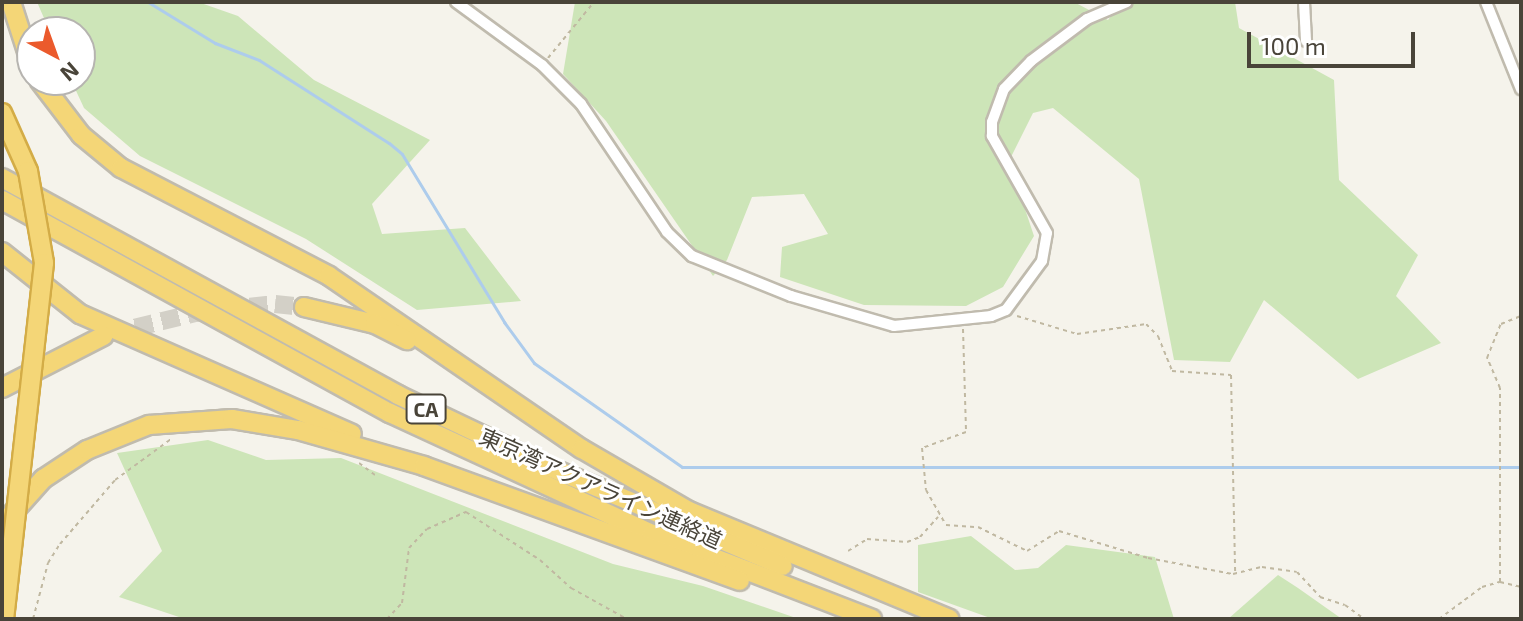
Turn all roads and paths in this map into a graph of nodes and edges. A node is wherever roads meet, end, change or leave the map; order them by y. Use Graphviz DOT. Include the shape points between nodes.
graph roads {
  1 [pos="456,2"];
  2 [pos="594,2"];
  3 [pos="1127,2"];
  4 [pos="1304,2"];
  5 [pos="1486,2"];
  6 [pos="1306,41"];
  7 [pos="542,65"];
  8 [pos="1521,89"];
  9 [pos="51,96"];
  10 [pos="2,113"];
  11 [pos="2,178"];
  12 [pos="2,200"];
  13 [pos="2,252"];
  14 [pos="304,307"];
  15 [pos="1006,310"];
  16 [pos="1521,316"];
  17 [pos="963,320"];
  18 [pos="103,336"];
  19 [pos="478,377"];
  20 [pos="2,388"];
  21 [pos="175,436"];
  22 [pos="348,456"];
  23 [pos="424,466"];
  24 [pos="375,475"];
  25 [pos="938,516"];
  26 [pos="2,525"];
  27 [pos="848,551"];
  28 [pos="1235,573"];
  29 [pos="1500,582"];
  30 [pos="1521,587"];
  31 [pos="867,617"];
  32 [pos="4,619"];
  33 [pos="33,619"];
  34 [pos="387,619"];
  35 [pos="627,619"];
  36 [pos="835,619"];
  37 [pos="933,619"];
  38 [pos="950,619"];
  39 [pos="1364,619"];
  40 [pos="1439,619"];
  1 -- 7 [label="street"];
  2 -- 7 [label="path"];
  3 -- 15 [label="street" via="1065,33 1004,89 992,136 1047,233 1042,261"];
  4 -- 6 [label="street"];
  5 -- 8 [label="street"];
  7 -- 17 [label="street" via="581,104 667,232 692,256 791,296 894,326"];
  9 -- 19 [label="highway" via="81,135 121,168 329,276"];
  10 -- 32 [label="highway, bridge" via="28,171 44,263"];
  11 -- 37 [label="highway, 東京湾アクアライン連絡道 / CA" via="398,395 658,515"];
  12 -- 31 [label="highway, 東京湾アクアライン連絡道 / CA" via="390,413 638,528"];
  13 -- 23 [label="highway" via="80,314"];
  14 -- 19 [label="highway" via="375,324"];
  15 -- 17 [label="street"];
  15 -- 28 [label="path" via="1045,328 1077,334 1146,324 1158,336 1172,371 1231,375"];
  16 -- 29 [label="path" via="1501,324 1487,358 1500,388"];
  17 -- 25 [label="path" via="966,432 922,448 924,482"];
  18 -- 20 [label="highway"];
  19 -- 38 [label="highway" via="582,449 689,511"];
  21 -- 33 [label="path" via="115,480 60,544 48,563"];
  22 -- 24 [label="path"];
  23 -- 26 [label="highway" via="298,430 232,419 174,420 116,437 65,463 24,497"];
  23 -- 36 [label="highway"];
  25 -- 27 [label="path" via="920,537 907,542 867,539"];
  25 -- 28 [label="path" via="946,525 978,527 1027,551 1059,531 1148,558"];
  28 -- 39 [label="path" via="1262,567 1297,572 1320,597 1345,605"];
  29 -- 30 [label="path"];
  29 -- 40 [label="path" via="1482,587"];
  34 -- 35 [label="path" via="402,603 409,548 427,529 466,512 540,560 571,588"];
}
